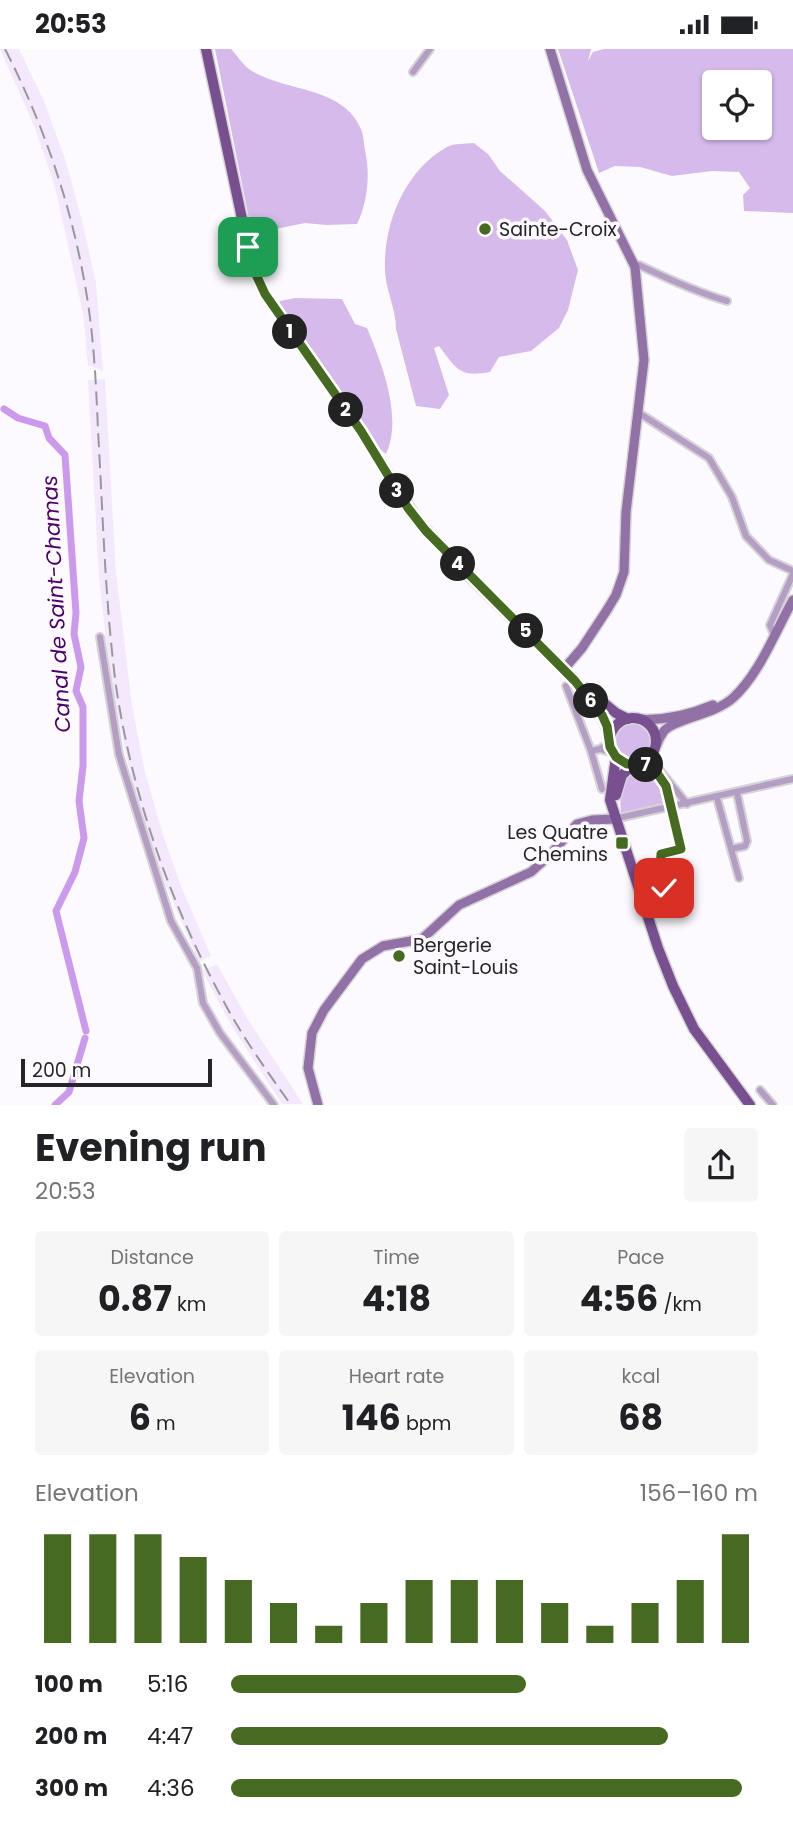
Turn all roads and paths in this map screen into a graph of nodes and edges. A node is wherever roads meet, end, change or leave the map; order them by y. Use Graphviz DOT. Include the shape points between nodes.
graph roads {
  1 [pos="206,49"];
  2 [pos="430,49"];
  3 [pos="550,49"];
  4 [pos="414,72"];
  5 [pos="634,265"];
  6 [pos="727,301"];
  7 [pos="639,413"];
  8 [pos="793,573"];
  9 [pos="793,600"];
  10 [pos="774,635"];
  11 [pos="100,637"];
  12 [pos="564,669"];
  13 [pos="571,683"];
  14 [pos="744,685"];
  15 [pos="632,719"];
  16 [pos="610,740"];
  17 [pos="600,749"];
  18 [pos="654,749"];
  19 [pos="591,751"];
  20 [pos="614,755"];
  21 [pos="637,764"];
  22 [pos="793,779"];
  23 [pos="602,789"];
  24 [pos="737,793"];
  25 [pos="717,798"];
  26 [pos="687,804"];
  27 [pos="671,807"];
  28 [pos="614,817"];
  29 [pos="731,849"];
  30 [pos="739,878"];
  31 [pos="657,890"];
  32 [pos="760,1090"];
  33 [pos="274,1104"];
  34 [pos="318,1104"];
  35 [pos="750,1104"];
  36 [pos="773,1104"];
  1 -- 12 [label="main road" via="248,247 265,294 418,521"];
  2 -- 4 [label="street"];
  3 -- 5 [label="street" via="587,170"];
  5 -- 6 [label="street"];
  5 -- 7 [label="street" via="644,360"];
  7 -- 8 [label="street" via="709,458 732,497 746,536 768,560"];
  7 -- 12 [label="street" via="626,512 624,572 617,595"];
  8 -- 10 [label="street" via="770,625"];
  9 -- 10 [label="street"];
  10 -- 14 [label="street"];
  11 -- 33 [label="street" via="119,755 171,921 197,968 203,1003"];
  12 -- 13 [label="main road"];
  13 -- 15 [label="main road"];
  13 -- 16 [label="main road" via="602,715"];
  13 -- 19 [label="street"];
  14 -- 15 [label="street" via="722,701 695,711"];
  14 -- 18 [label="street" via="721,707 671,725"];
  15 -- 16 [label="main road" via="616,725"];
  15 -- 18 [label="main road" via="650,725"];
  16 -- 17 [label="street"];
  16 -- 20 [label="main road"];
  17 -- 19 [label="street"];
  17 -- 20 [label="street"];
  18 -- 21 [label="main road"];
  18 -- 26 [label="street" via="657,767"];
  19 -- 23 [label="street"];
  20 -- 21 [label="main road"];
  20 -- 28 [label="main road" via="610,800"];
  21 -- 27 [label="street" via="655,770 666,786"];
  21 -- 28 [label="main road" via="627,769 619,782"];
  22 -- 24 [label="street"];
  24 -- 25 [label="street"];
  24 -- 29 [label="street" via="747,841 745,846"];
  25 -- 26 [label="street"];
  25 -- 29 [label="street"];
  26 -- 27 [label="street"];
  27 -- 28 [label="street"];
  27 -- 31 [label="street" via="681,849 661,854 660,870 653,876"];
  28 -- 34 [label="street" via="577,824 531,871 459,905 422,939 383,946 362,959 312,1034 308,1068"];
  28 -- 35 [label="main road" via="685,1013"];
  29 -- 30 [label="street"];
  32 -- 36 [label="street"];
}
